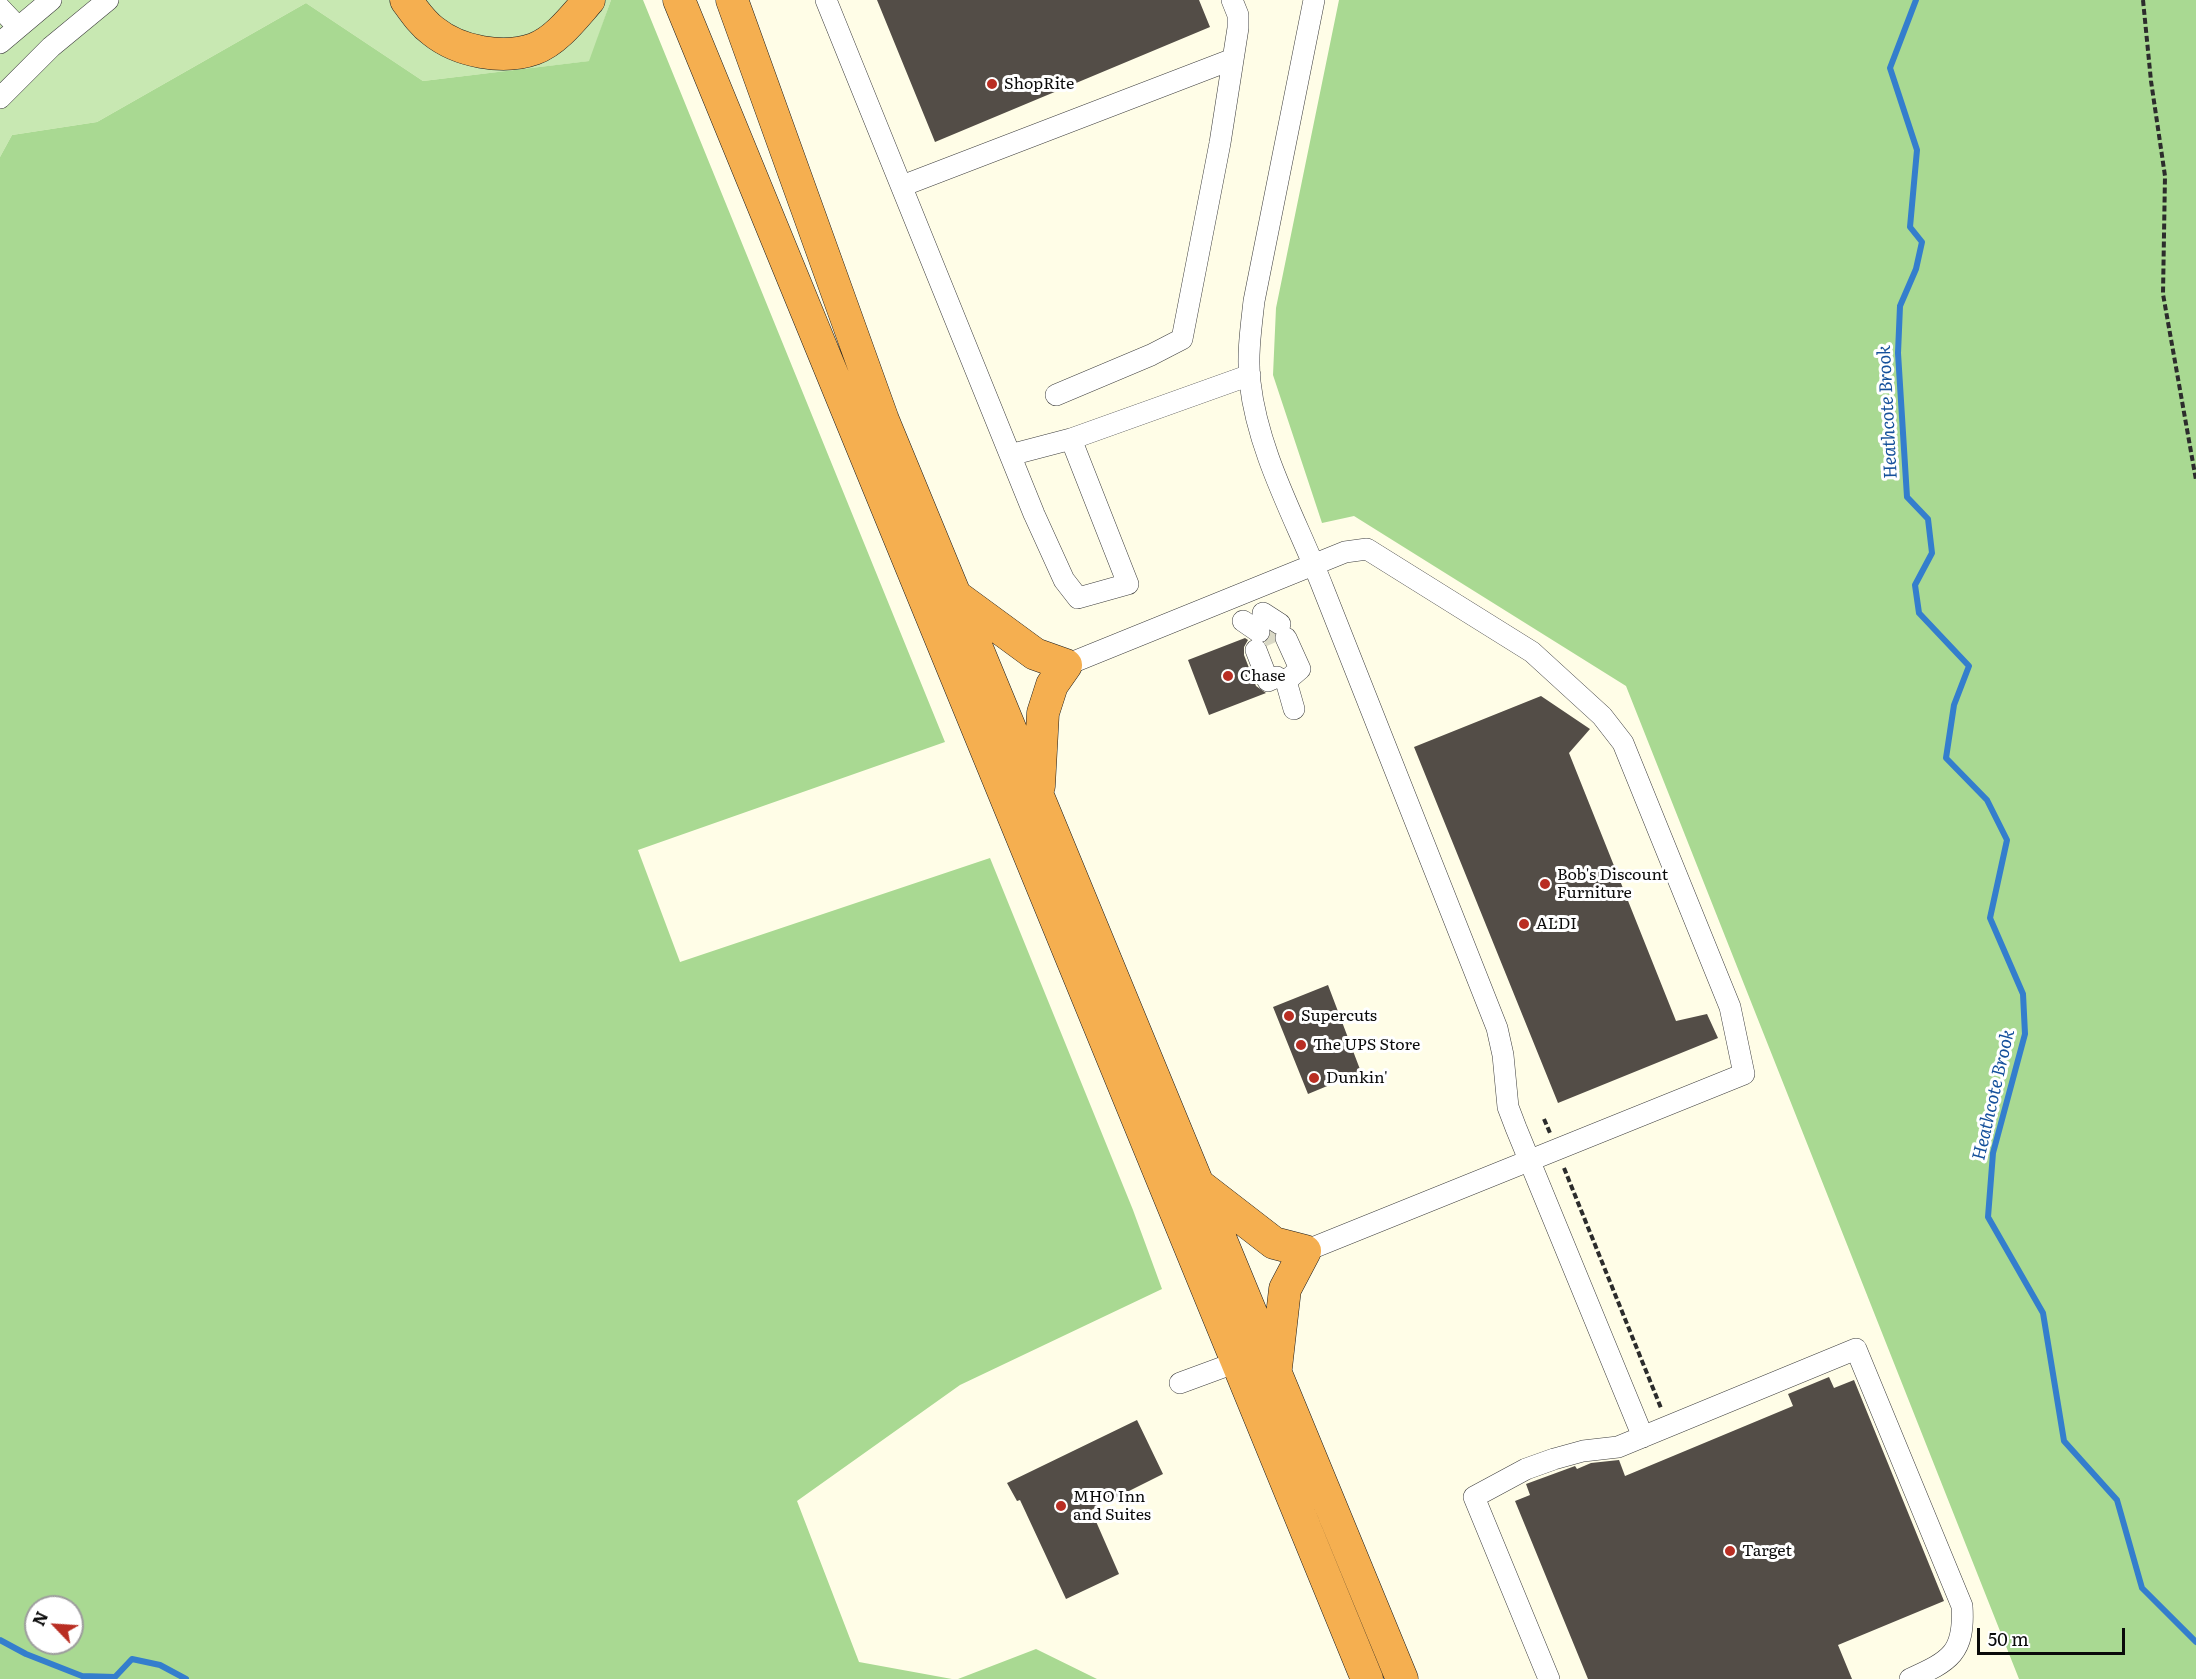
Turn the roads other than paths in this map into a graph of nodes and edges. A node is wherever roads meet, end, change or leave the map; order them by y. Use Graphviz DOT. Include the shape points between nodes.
graph roads {
  1 [pos="51,0"];
  2 [pos="108,0"];
  3 [pos="406,0"];
  4 [pos="589,0"];
  5 [pos="679,0"];
  6 [pos="732,0"];
  7 [pos="825,0"];
  8 [pos="1232,0"];
  9 [pos="1314,0"];
  10 [pos="0,8"];
  11 [pos="18,27"];
  12 [pos="0,43"];
  13 [pos="1233,59"];
  14 [pos="0,98"];
  15 [pos="902,186"];
  16 [pos="1250,375"];
  17 [pos="1056,395"];
  18 [pos="1071,439"];
  19 [pos="1010,455"];
  20 [pos="1314,565"];
  21 [pos="956,596"];
  22 [pos="1066,664"];
  23 [pos="1285,678"];
  24 [pos="1294,709"];
  25 [pos="1038,796"];
  26 [pos="1531,1161"];
  27 [pos="1198,1185"];
  28 [pos="1305,1251"];
  29 [pos="1237,1362"];
  30 [pos="1276,1372"];
  31 [pos="1180,1383"];
  32 [pos="1643,1437"];
  33 [pos="1367,1679"];
  34 [pos="1402,1679"];
  35 [pos="1549,1679"];
  36 [pos="1910,1679"];
  1 -- 11 [label="street"];
  2 -- 14 [label="street" via="51,47"];
  3 -- 4 [label="highway" via="434,32 457,45 508,54 536,48 555,35"];
  5 -- 29 [label="highway"];
  6 -- 21 [label="highway" via="883,420"];
  7 -- 15 [label="street"];
  8 -- 13 [label="street" via="1238,15"];
  9 -- 16 [label="street" via="1254,301"];
  10 -- 11 [label="street"];
  11 -- 12 [label="street"];
  13 -- 15 [label="street"];
  13 -- 17 [label="street" via="1182,339"];
  15 -- 19 [label="street"];
  16 -- 18 [label="street"];
  16 -- 20 [label="street" via="1269,459"];
  18 -- 19 [label="street"];
  18 -- 19 [label="street" via="1128,584 1078,598 1064,580"];
  20 -- 22 [label="street"];
  20 -- 26 [label="street" via="1497,1028 1508,1107"];
  20 -- 26 [label="street" via="1345,552 1367,549 1532,652 1602,716 1623,743 1730,1007 1744,1074"];
  21 -- 22 [label="highway" via="1035,654"];
  21 -- 25 [label="highway"];
  22 -- 25 [label="highway" via="1052,685 1042,713"];
  23 -- 23 [label="street" via="1300,669 1261,631 1268,681"];
  23 -- 24 [label="street"];
  25 -- 27 [label="highway"];
  26 -- 28 [label="street"];
  26 -- 32 [label="street"];
  27 -- 28 [label="highway" via="1274,1243"];
  27 -- 30 [label="highway"];
  28 -- 30 [label="highway" via="1285,1289"];
  29 -- 31 [label="street"];
  29 -- 33 [label="highway"];
  30 -- 34 [label="highway"];
  32 -- 35 [label="street" via="1618,1447 1554,1459 1474,1497"];
  32 -- 36 [label="street" via="1856,1349 1962,1606 1958,1647 1942,1664"];
}
